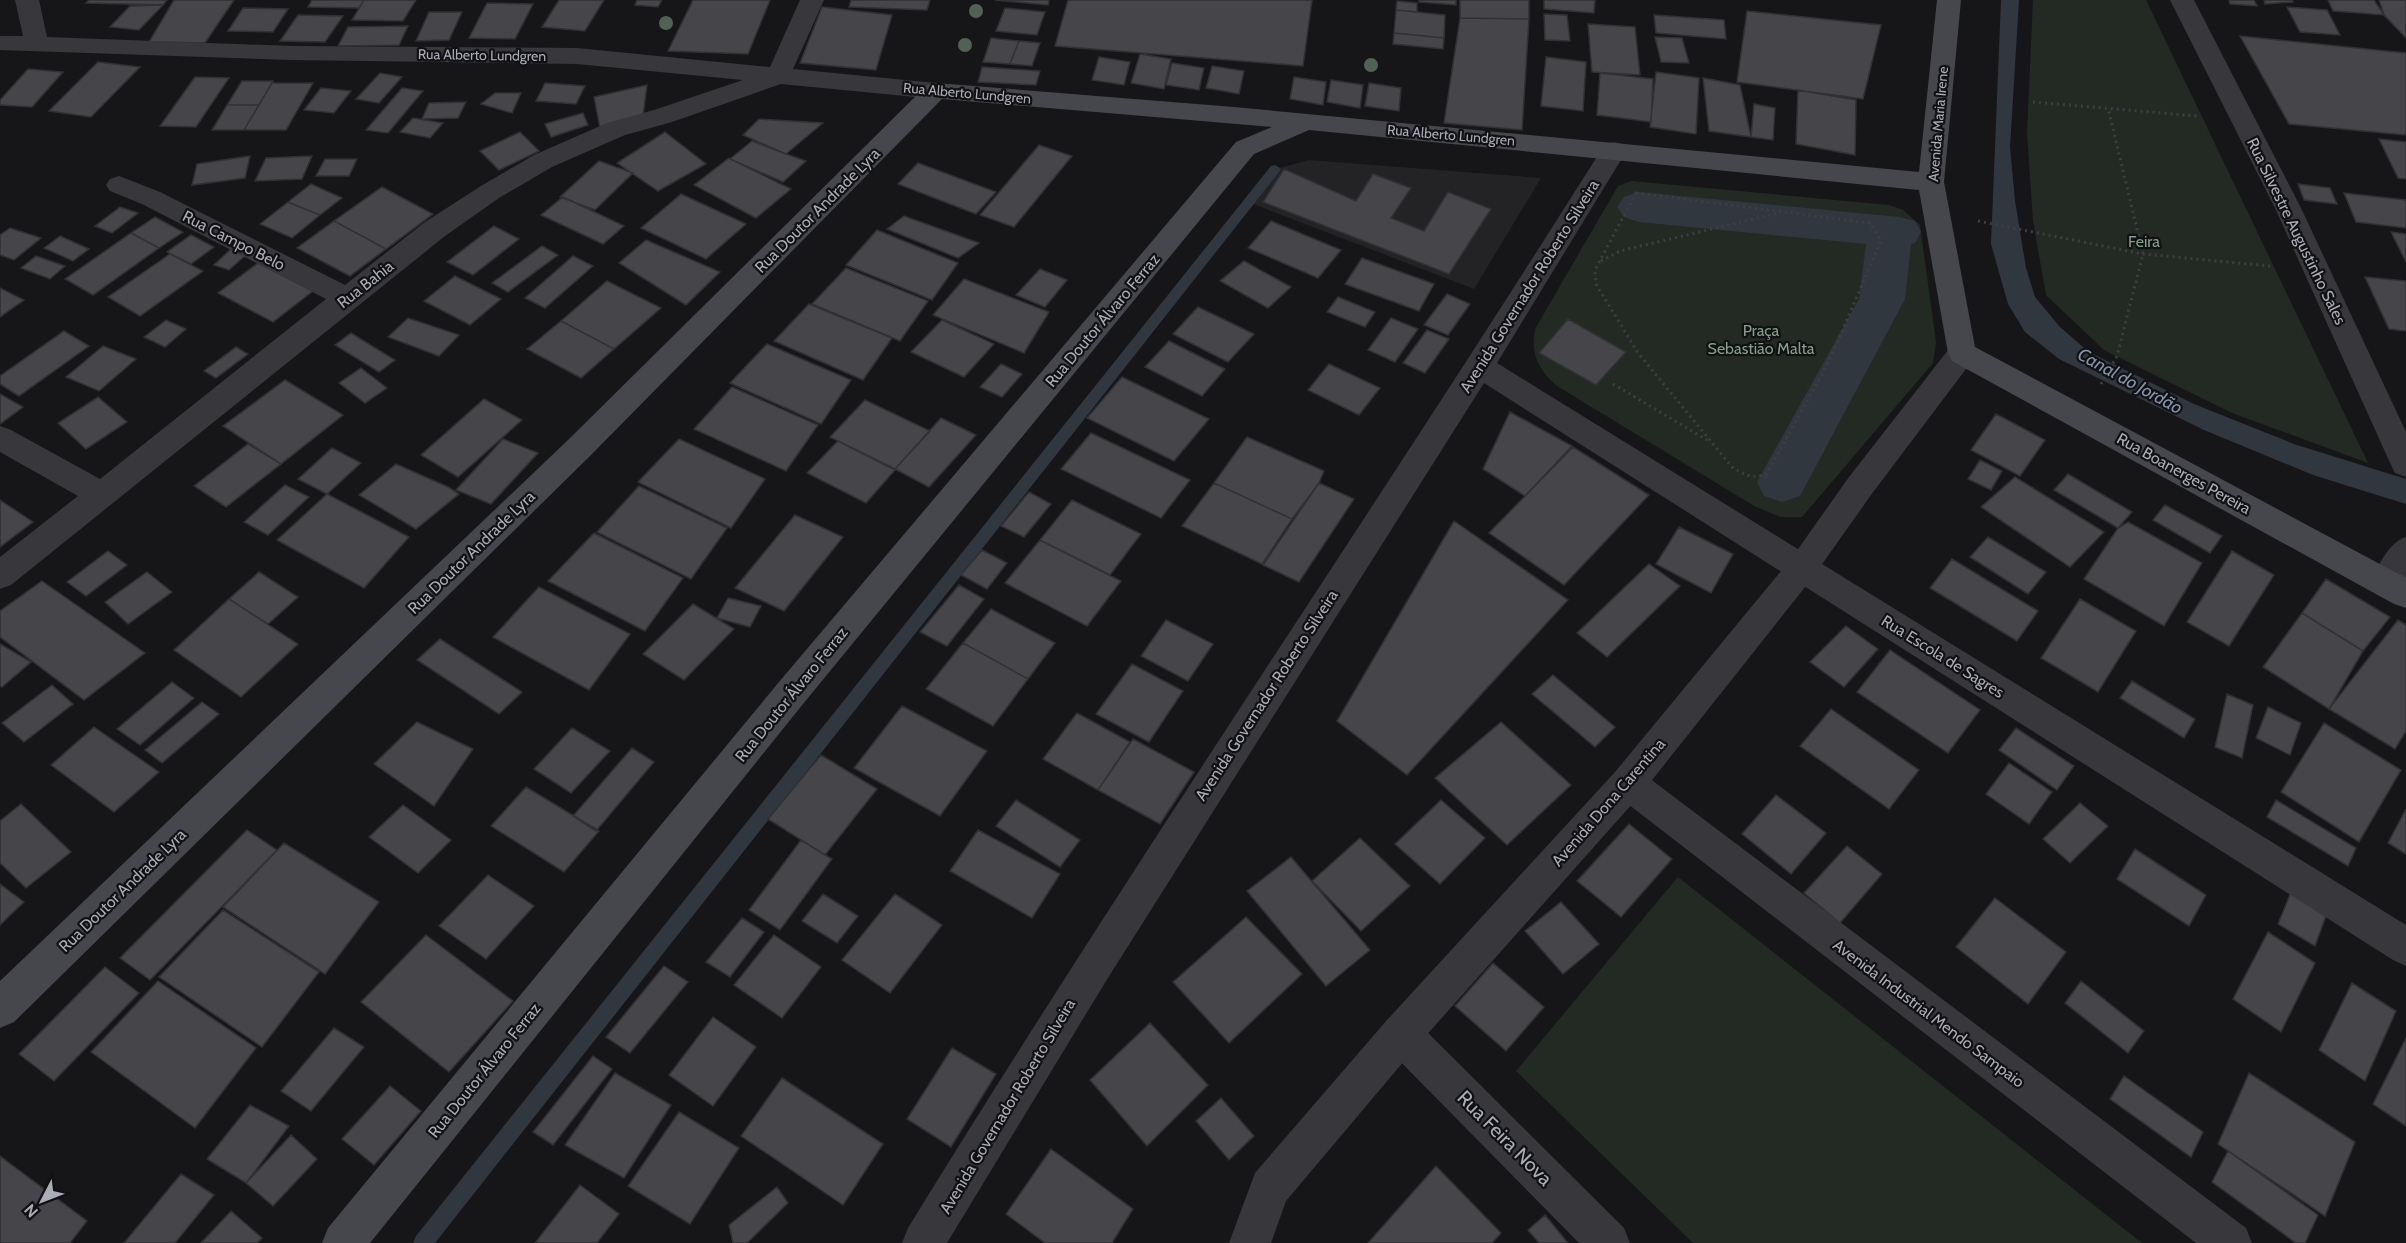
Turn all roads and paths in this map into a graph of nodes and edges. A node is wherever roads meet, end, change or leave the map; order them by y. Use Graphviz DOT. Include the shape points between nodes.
graph roads {
  1 [pos="27,0"];
  2 [pos="812,0"];
  3 [pos="1949,0"];
  4 [pos="2182,0"];
  5 [pos="0,43"];
  6 [pos="37,44"];
  7 [pos="778,76"];
  8 [pos="936,91"];
  9 [pos="2033,102"];
  10 [pos="2108,108"];
  11 [pos="1234,115"];
  12 [pos="2243,120"];
  13 [pos="1308,122"];
  14 [pos="1245,148"];
  15 [pos="1614,150"];
  16 [pos="1931,182"];
  17 [pos="119,185"];
  18 [pos="1782,212"];
  19 [pos="1980,221"];
  20 [pos="2034,232"];
  21 [pos="2144,254"];
  22 [pos="1600,261"];
  23 [pos="2317,270"];
  24 [pos="347,298"];
  25 [pos="1962,353"];
  26 [pos="1479,366"];
  27 [pos="1614,384"];
  28 [pos="2098,389"];
  29 [pos="0,438"];
  30 [pos="1711,442"];
  31 [pos="2406,463"];
  32 [pos="101,494"];
  33 [pos="2406,550"];
  34 [pos="1802,567"];
  35 [pos="0,576"];
  36 [pos="2396,589"];
  37 [pos="1628,783"];
  38 [pos="2406,947"];
  39 [pos="0,1008"];
  40 [pos="1401,1034"];
  41 [pos="343,1243"];
  42 [pos="923,1243"];
  43 [pos="1250,1243"];
  44 [pos="1609,1243"];
  45 [pos="2230,1243"];
  1 -- 6 [label="street"];
  2 -- 7 [label="street"];
  3 -- 16 [label="main road, Avenida Maria Irene"];
  4 -- 12 [label="street, Rua Silvestre Augustinho Sales"];
  5 -- 6 [label="street, Rua Alberto Lundgren"];
  6 -- 7 [label="street, Rua Alberto Lundgren" via="577,56"];
  7 -- 8 [label="street, Rua Alberto Lundgren"];
  7 -- 24 [label="street, Rua Bahia" via="616,129 543,161 435,229"];
  8 -- 11 [label="main road, Rua Alberto Lundgren"];
  8 -- 39 [label="main road, Rua Doutor Andrade Lyra" via="579,448"];
  9 -- 10 [label="path"];
  10 -- 12 [label="path"];
  10 -- 21 [label="path"];
  11 -- 13 [label="main road, Rua Alberto Lundgren"];
  11 -- 14 [label="main road"];
  12 -- 23 [label="street, Rua Silvestre Augustinho Sales"];
  13 -- 14 [label="main road, Rua Doutor Álvaro Ferraz"];
  13 -- 15 [label="main road, Rua Alberto Lundgren"];
  14 -- 41 [label="main road, Rua Doutor Álvaro Ferraz" via="791,693"];
  15 -- 16 [label="main road, Rua Alberto Lundgren"];
  15 -- 26 [label="street, Avenida Governador Roberto Silveira"];
  16 -- 25 [label="main road, Avenida Maria Irene"];
  17 -- 24 [label="street, Rua Campo Belo"];
  18 -- 22 [label="path" via="1620,251"];
  18 -- 22 [label="path" via="1636,193"];
  18 -- 30 [label="path" via="1872,225 1881,241 1829,361 1767,472 1759,477 1745,476"];
  19 -- 20 [label="path"];
  20 -- 21 [label="path"];
  21 -- 23 [label="path"];
  21 -- 28 [label="path" via="2117,356"];
  22 -- 30 [label="path" via="1595,270 1596,284 1638,353"];
  23 -- 31 [label="street, Rua Silvestre Augustinho Sales"];
  24 -- 32 [label="street, Rua Bahia"];
  25 -- 34 [label="street, Avenida Dona Carentina"];
  25 -- 36 [label="main road, Rua Boanerges Pereira"];
  26 -- 34 [label="street, Rua Escola de Sagres"];
  26 -- 42 [label="street, Avenida Governador Roberto Silveira" via="1120,923"];
  27 -- 30 [label="path"];
  29 -- 32 [label="street"];
  32 -- 35 [label="street, Rua Bahia"];
  33 -- 36 [label="street"];
  34 -- 37 [label="street, Avenida Dona Carentina"];
  34 -- 38 [label="street, Rua Escola de Sagres"];
  37 -- 40 [label="street, Avenida Dona Carentina"];
  37 -- 45 [label="street, Avenida Industrial Mendo Sampaio"];
  40 -- 43 [label="street, Avenida Dona Carentina" via="1270,1188"];
  40 -- 44 [label="street, Rua Feira Nova"];
}
